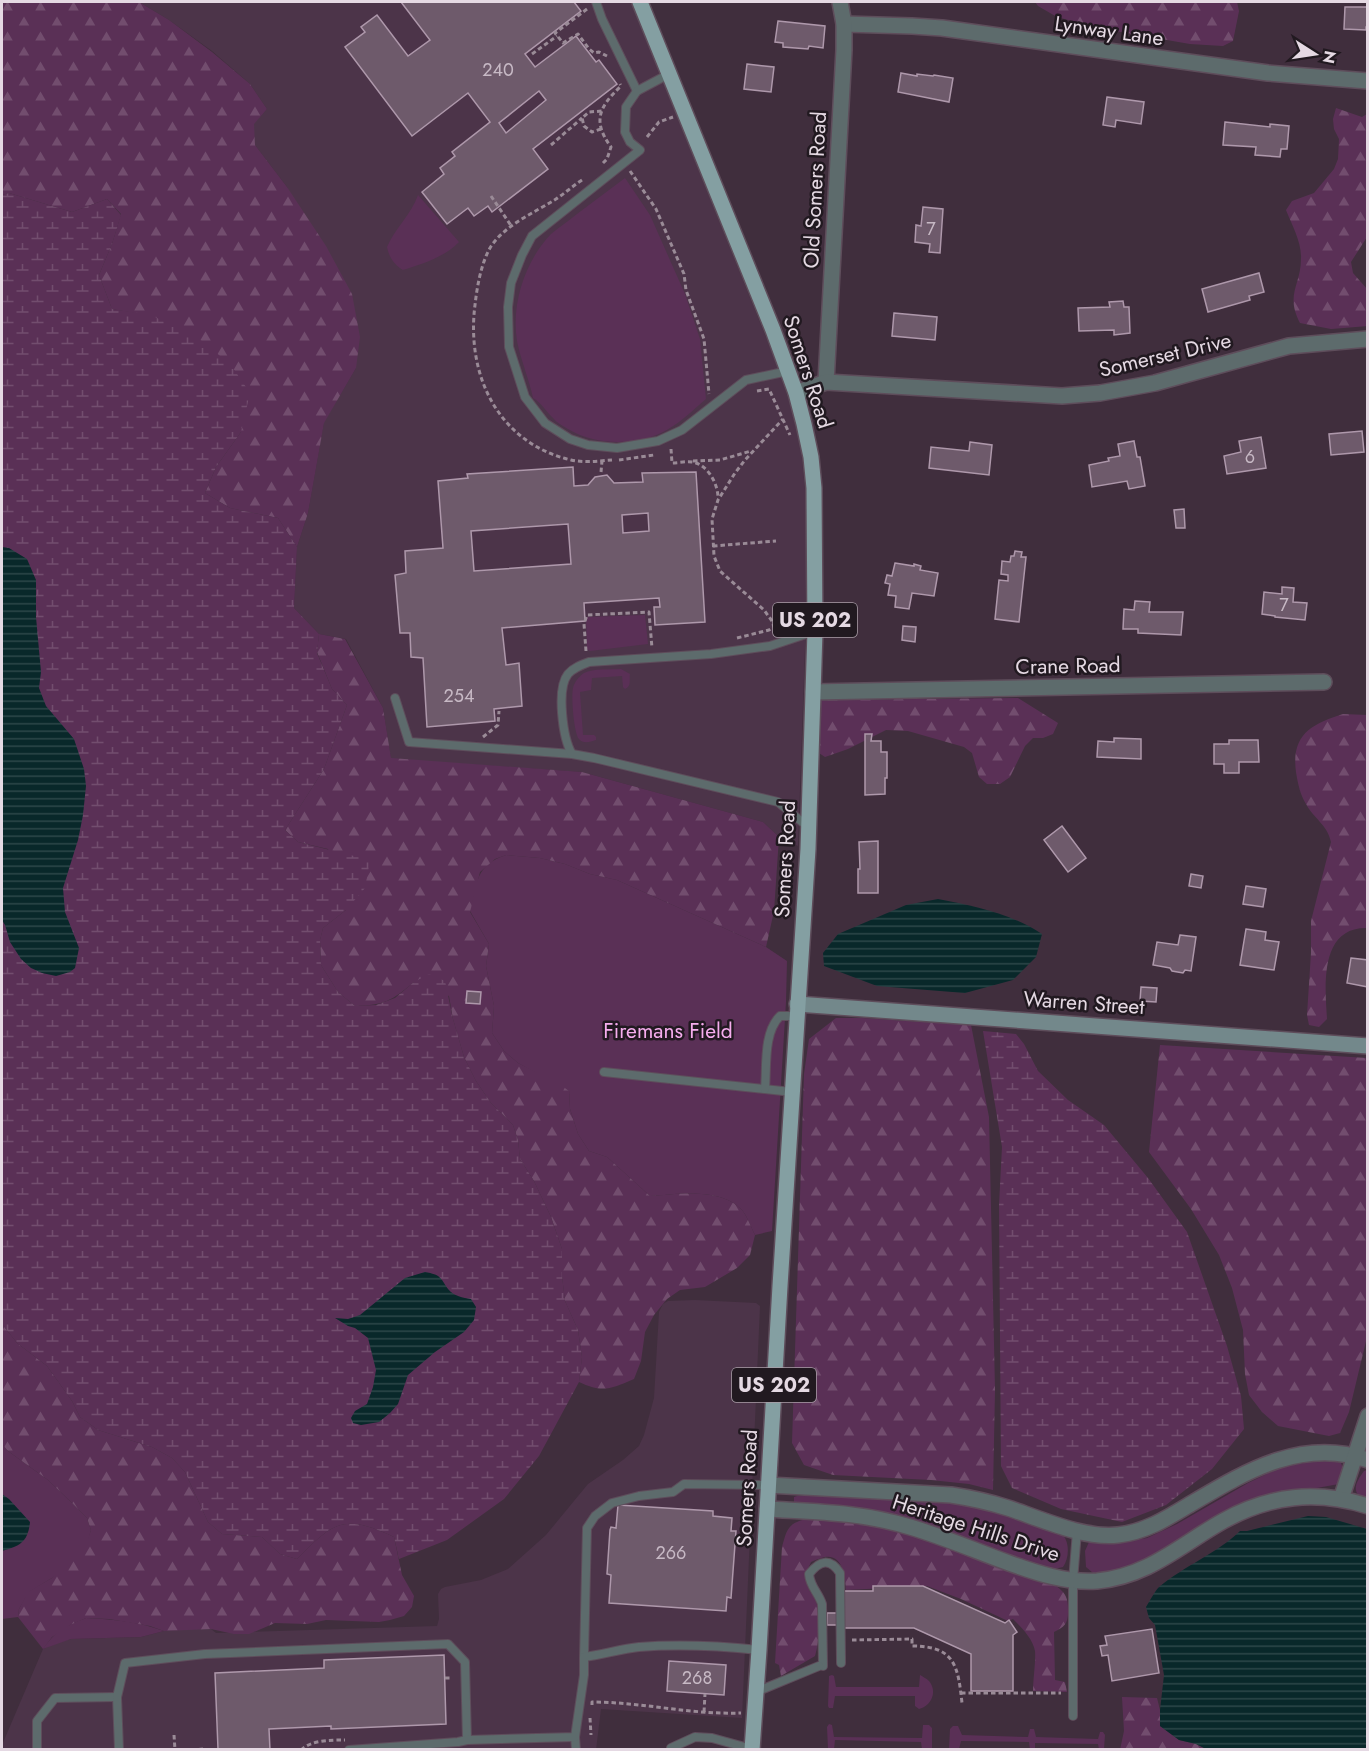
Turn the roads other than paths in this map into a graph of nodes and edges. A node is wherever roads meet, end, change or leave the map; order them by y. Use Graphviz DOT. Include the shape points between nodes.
graph roads {
  1 [pos="596,2"];
  2 [pos="640,2"];
  3 [pos="840,2"];
  4 [pos="844,24"];
  5 [pos="669,74"];
  6 [pos="1368,81"];
  7 [pos="637,91"];
  8 [pos="1368,339"];
  9 [pos="788,371"];
  10 [pos="826,382"];
  11 [pos="796,393"];
  12 [pos="815,631"];
  13 [pos="1324,682"];
  14 [pos="813,692"];
  15 [pos="395,698"];
  16 [pos="572,754"];
  17 [pos="808,827"];
  18 [pos="797,1010"];
  19 [pos="1368,1046"];
  20 [pos="604,1072"];
  21 [pos="765,1089"];
  22 [pos="792,1092"];
  23 [pos="1368,1416"];
  24 [pos="1361,1458"];
  25 [pos="768,1485"];
  26 [pos="1341,1499"];
  27 [pos="1368,1506"];
  28 [pos="766,1509"];
  29 [pos="1077,1531"];
  30 [pos="1073,1581"];
  31 [pos="759,1650"];
  32 [pos="584,1657"];
  33 [pos="841,1663"];
  34 [pos="756,1692"];
  35 [pos="117,1697"];
  36 [pos="1073,1716"];
  37 [pos="575,1737"];
  38 [pos="467,1740"];
  39 [pos="671,1748"];
  40 [pos="37,1749"];
  41 [pos="118,1749"];
  42 [pos="349,1749"];
  43 [pos="576,1749"];
  44 [pos="752,1749"];
  1 -- 7 [label="lane"];
  2 -- 5 [label="main road, Somers Road / US 202"];
  3 -- 4 [label="street, Old Somers Road"];
  4 -- 6 [label="street, Lynway Lane" via="942,28 1268,74"];
  4 -- 10 [label="street, Old Somers Road"];
  5 -- 7 [label="lane"];
  5 -- 9 [label="main road, Somers Road / US 202"];
  7 -- 9 [label="lane" via="626,107 625,132 639,150 532,236 517,266 508,307 509,347 525,397 545,423 570,439 617,448 658,441 682,429 746,380"];
  8 -- 10 [label="street, Somerset Drive" via="1289,346 1155,383 1101,393 1050,395"];
  9 -- 11 [label="main road, Somers Road / US 202"];
  10 -- 11 [label="street"];
  11 -- 12 [label="main road, Somers Road / US 202" via="814,488"];
  12 -- 14 [label="main road, Somers Road / US 202"];
  12 -- 16 [label="lane" via="770,646 577,666 567,675 561,692 566,744"];
  13 -- 14 [label="street, Crane Road"];
  14 -- 17 [label="main road, Somers Road / US 202"];
  15 -- 16 [label="lane" via="409,742"];
  16 -- 17 [label="lane" via="778,802"];
  17 -- 18 [label="main road, Somers Road / US 202"];
  18 -- 19 [label="street, Warren Street"];
  18 -- 21 [label="lane" via="780,1016 773,1024"];
  18 -- 22 [label="main road, Somers Road / US 202"];
  20 -- 21 [label="lane"];
  21 -- 22 [label="lane"];
  22 -- 25 [label="main road, Somers Road / US 202"];
  23 -- 24 [label="street"];
  24 -- 26 [label="street"];
  24 -- 29 [label="street, Heritage Hills Drive" via="1335,1452 1289,1456 1239,1477 1133,1533 1116,1536"];
  25 -- 28 [label="main road, Somers Road / US 202"];
  25 -- 29 [label="street, Heritage Hills Drive" via="960,1496"];
  25 -- 32 [label="lane" via="684,1484 673,1492 612,1503 594,1516 587,1528"];
  26 -- 27 [label="street, Heritage Hills Drive"];
  26 -- 30 [label="street, Heritage Hills Drive" via="1317,1496 1271,1501 1222,1522 1137,1572 1115,1579"];
  28 -- 30 [label="street, Heritage Hills Drive" via="881,1519 1032,1571"];
  28 -- 31 [label="main road, Somers Road / US 202"];
  29 -- 30 [label="lane"];
  30 -- 36 [label="lane"];
  31 -- 32 [label="lane" via="656,1646"];
  31 -- 34 [label="main road, Somers Road / US 202"];
  32 -- 37 [label="lane"];
  33 -- 34 [label="lane" via="840,1573 835,1565 824,1562 809,1574 822,1604 821,1666"];
  34 -- 44 [label="main road, Somers Road / US 202"];
  35 -- 38 [label="lane" via="125,1663 206,1654 448,1644 465,1662"];
  35 -- 40 [label="lane" via="55,1698 37,1721"];
  35 -- 41 [label="lane"];
  37 -- 38 [label="lane"];
  37 -- 43 [label="lane"];
  38 -- 42 [label="lane"];
  39 -- 44 [label="lane" via="695,1737"];
}
